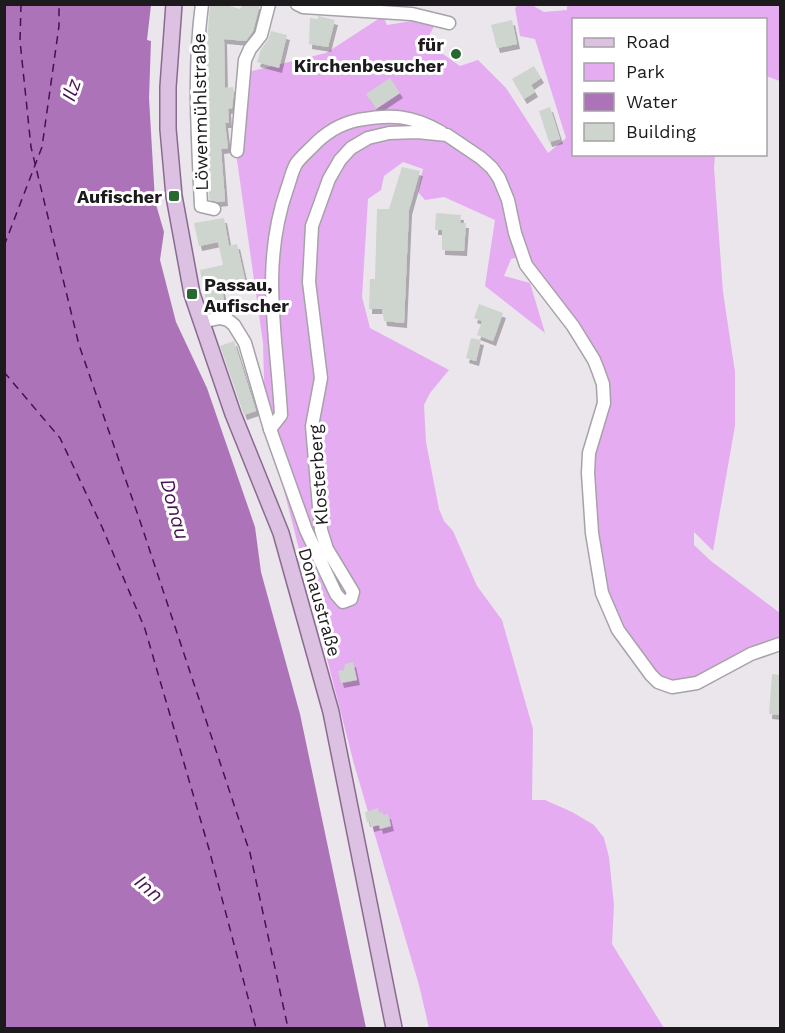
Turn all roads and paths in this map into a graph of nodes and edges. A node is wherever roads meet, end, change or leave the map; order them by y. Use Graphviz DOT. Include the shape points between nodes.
graph roads {
  1 [pos="174,4"];
  2 [pos="201,4"];
  3 [pos="269,4"];
  4 [pos="297,4"];
  5 [pos="449,23"];
  6 [pos="447,135"];
  7 [pos="237,151"];
  8 [pos="214,209"];
  9 [pos="201,322"];
  10 [pos="270,429"];
  11 [pos="780,644"];
  12 [pos="394,1029"];
  1 -- 9 [label="main road, Donaustraße" via="168,129 174,196"];
  2 -- 8 [label="street, Löwenmühlstraße" via="196,78 201,206"];
  3 -- 7 [label="street" via="261,35 245,60"];
  4 -- 5 [label="street" via="412,14"];
  6 -- 10 [label="street, Klosterberg" via="405,117 368,118 336,127 297,163 279,212 272,264 281,415"];
  6 -- 10 [label="street, Klosterberg" via="389,133 368,138 351,148 329,179 312,226 309,282 321,378 312,426 318,490 323,540 350,586 352,597 348,602 336,594 314,548"];
  6 -- 11 [label="street, Klosterberg" via="481,158 499,178 526,265 573,326 594,360 603,384 604,403 589,453 588,473 602,593 618,630 651,675 672,687 697,683 751,654"];
  9 -- 10 [label="street, Klosterberg" via="220,318 234,325 245,343"];
  9 -- 12 [label="main road, Donaustraße" via="232,414 280,533 331,712"];
}
